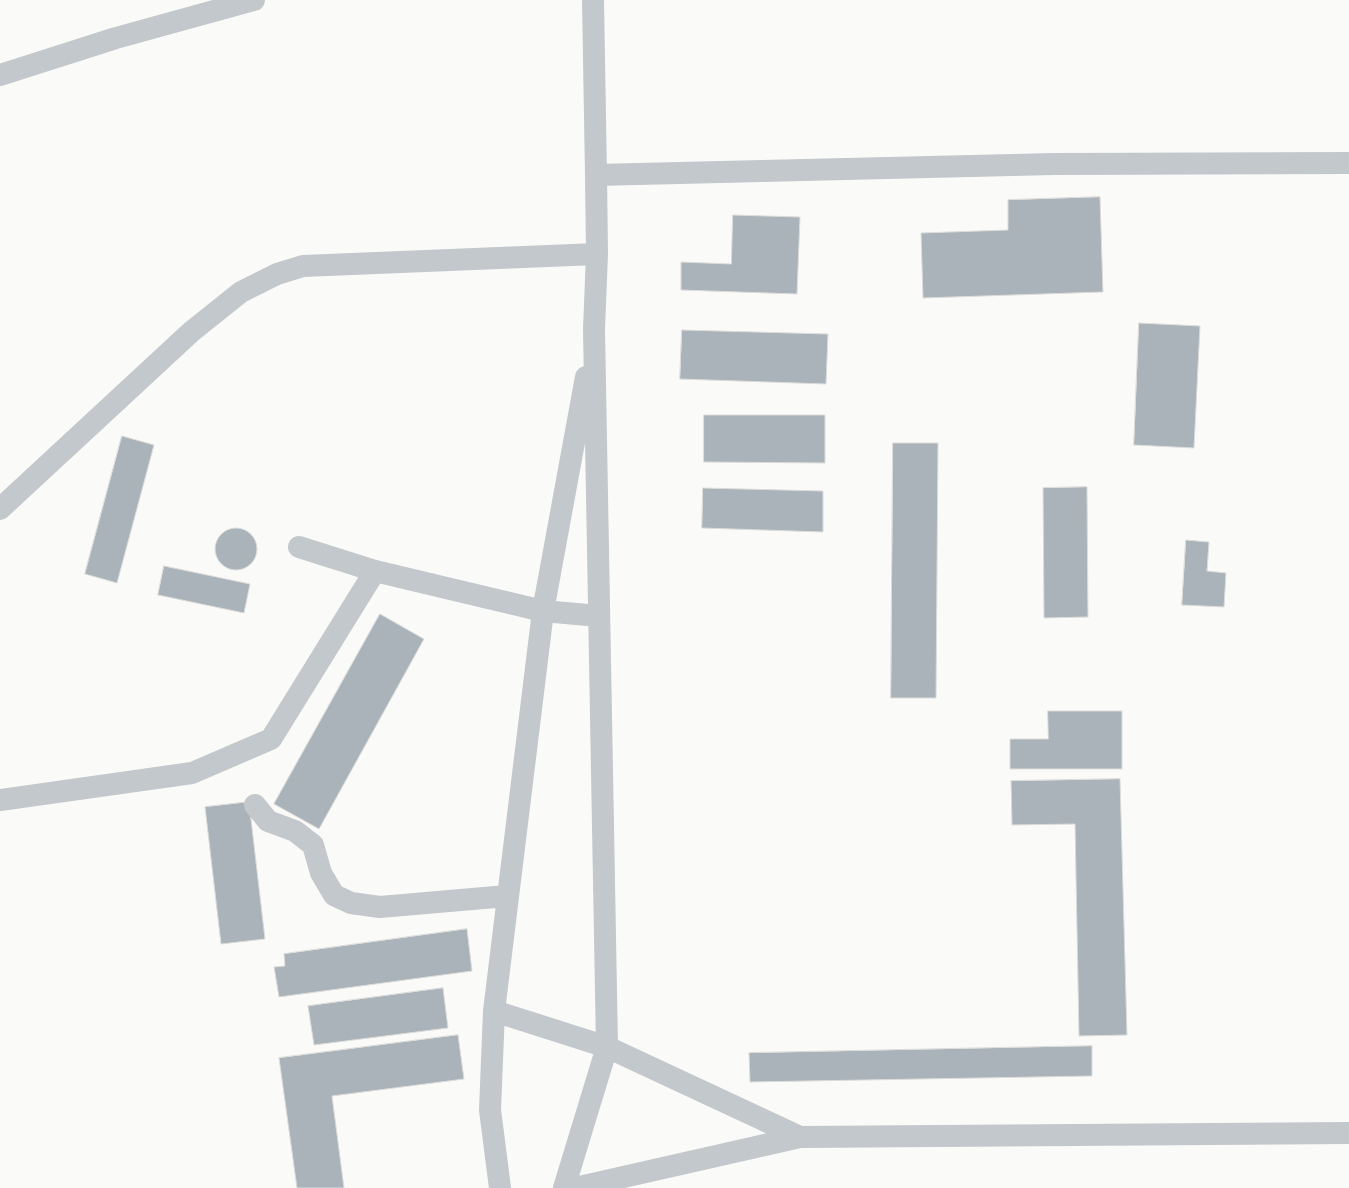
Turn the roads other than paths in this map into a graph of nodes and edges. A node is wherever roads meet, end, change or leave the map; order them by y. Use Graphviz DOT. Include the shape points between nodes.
graph roads {
  1 [pos="254,0"];
  2 [pos="593,0"];
  3 [pos="0,75"];
  4 [pos="1349,163"];
  5 [pos="596,175"];
  6 [pos="597,254"];
  7 [pos="594,329"];
  8 [pos="0,509"];
  9 [pos="299,547"];
  10 [pos="375,571"];
  11 [pos="543,611"];
  12 [pos="599,616"];
  13 [pos="0,800"];
  14 [pos="255,805"];
  15 [pos="507,896"];
  16 [pos="494,1011"];
  17 [pos="607,1047"];
  18 [pos="1349,1133"];
  19 [pos="800,1137"];
  20 [pos="500,1188"];
  21 [pos="564,1188"];
  22 [pos="575,1188"];
  1 -- 3 [label="street" via="116,38"];
  2 -- 5 [label="street"];
  4 -- 5 [label="street" via="1054,164"];
  5 -- 6 [label="street"];
  6 -- 7 [label="street"];
  6 -- 8 [label="street" via="303,266 277,274 241,292 191,332"];
  7 -- 11 [label="street"];
  7 -- 12 [label="street"];
  9 -- 10 [label="street"];
  10 -- 11 [label="street"];
  10 -- 13 [label="street" via="270,738 192,772"];
  11 -- 12 [label="street"];
  11 -- 15 [label="street"];
  12 -- 17 [label="street"];
  14 -- 15 [label="street" via="268,821 295,831 313,845 321,873 334,895 351,903 380,907"];
  15 -- 16 [label="street"];
  16 -- 17 [label="street"];
  16 -- 20 [label="street" via="490,1110"];
  17 -- 19 [label="street"];
  17 -- 21 [label="street"];
  18 -- 19 [label="street"];
  19 -- 22 [label="street"];
}
